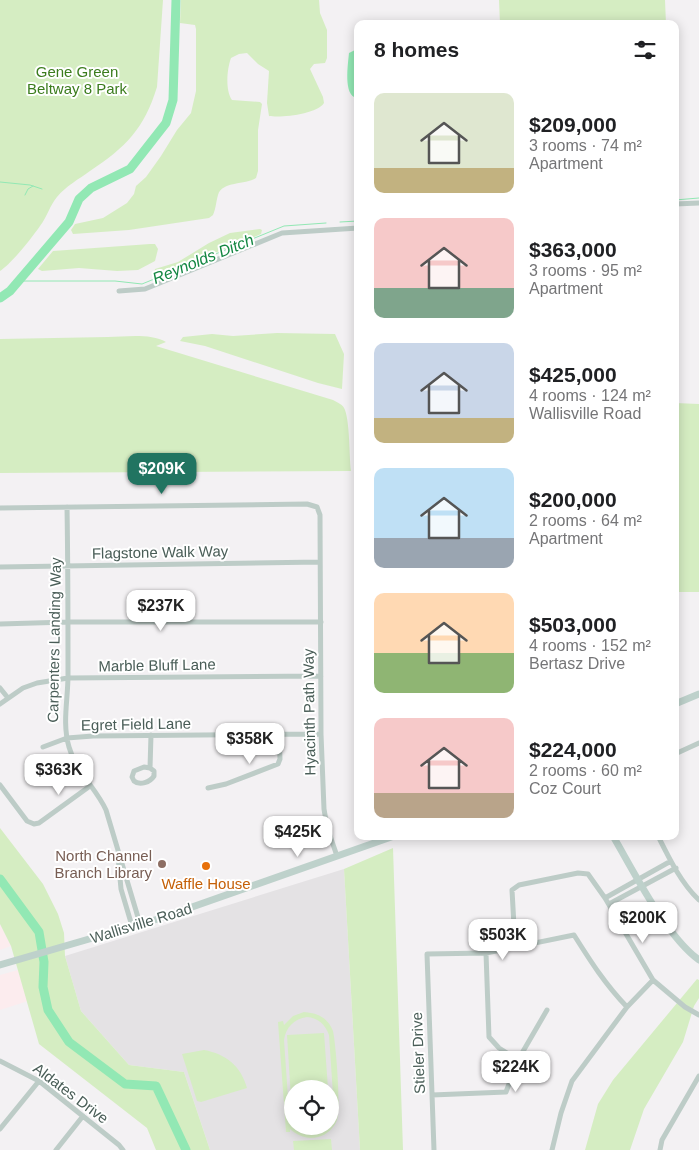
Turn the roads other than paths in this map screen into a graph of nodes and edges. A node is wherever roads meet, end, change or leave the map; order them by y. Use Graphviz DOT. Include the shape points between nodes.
graph roads {
  1 [pos="699,203"];
  2 [pos="679,204"];
  3 [pos="354,228"];
  4 [pos="119,291"];
  5 [pos="67,506"];
  6 [pos="0,508"];
  7 [pos="320,562"];
  8 [pos="68,565"];
  9 [pos="0,567"];
  10 [pos="68,622"];
  11 [pos="321,622"];
  12 [pos="0,624"];
  13 [pos="321,676"];
  14 [pos="68,678"];
  15 [pos="0,688"];
  16 [pos="699,694"];
  17 [pos="8,698"];
  18 [pos="679,702"];
  19 [pos="0,704"];
  20 [pos="279,734"];
  21 [pos="321,734"];
  22 [pos="151,735"];
  23 [pos="67,738"];
  24 [pos="699,743"];
  25 [pos="43,747"];
  26 [pos="679,752"];
  27 [pos="150,768"];
  28 [pos="0,785"];
  29 [pos="90,786"];
  30 [pos="208,788"];
  31 [pos="383,840"];
  32 [pos="615,840"];
  33 [pos="660,840"];
  34 [pos="337,856"];
  35 [pos="671,861"];
  36 [pos="676,868"];
  37 [pos="638,879"];
  38 [pos="642,886"];
  39 [pos="699,890"];
  40 [pos="694,895"];
  41 [pos="605,898"];
  42 [pos="699,900"];
  43 [pos="609,904"];
  44 [pos="136,925"];
  45 [pos="519,946"];
  46 [pos="486,953"];
  47 [pos="699,960"];
  48 [pos="0,965"];
  49 [pos="653,980"];
  50 [pos="627,1006"];
  51 [pos="547,1010"];
  52 [pos="699,1015"];
  53 [pos="518,1060"];
  54 [pos="0,1061"];
  55 [pos="699,1076"];
  56 [pos="39,1081"];
  57 [pos="432,1095"];
  58 [pos="83,1116"];
  59 [pos="0,1129"];
  60 [pos="56,1150"];
  61 [pos="123,1150"];
  62 [pos="434,1150"];
  63 [pos="552,1150"];
  64 [pos="660,1150"];
  1 -- 2 [label="street"];
  3 -- 4 [label="street" via="282,233 145,289"];
  5 -- 6 [label="street"];
  5 -- 7 [label="street, Hyacinth Path Way" via="307,504 317,507 320,512"];
  5 -- 8 [label="street, Carpenters Landing Way"];
  7 -- 8 [label="street, Flagstone Walk Way"];
  7 -- 11 [label="street, Hyacinth Path Way"];
  8 -- 9 [label="street, Flagstone Walk Way"];
  8 -- 10 [label="street, Carpenters Landing Way"];
  10 -- 11 [label="street"];
  10 -- 12 [label="street"];
  10 -- 14 [label="street, Carpenters Landing Way"];
  11 -- 13 [label="street, Hyacinth Path Way"];
  13 -- 14 [label="street, Marble Bluff Lane"];
  13 -- 21 [label="street, Hyacinth Path Way"];
  14 -- 17 [label="street, Marble Bluff Lane" via="23,688"];
  14 -- 23 [label="street, Carpenters Landing Way"];
  15 -- 17 [label="street"];
  16 -- 18 [label="main road"];
  17 -- 19 [label="street, Marble Bluff Lane"];
  20 -- 21 [label="street, Egret Field Lane"];
  20 -- 22 [label="street, Egret Field Lane"];
  20 -- 30 [label="street" via="278,764"];
  21 -- 34 [label="street, Hyacinth Path Way" via="324,809"];
  22 -- 23 [label="street, Egret Field Lane"];
  22 -- 27 [label="street"];
  23 -- 25 [label="street, Egret Field Lane"];
  23 -- 29 [label="street, Carpenters Landing Way" via="75,763"];
  24 -- 26 [label="street"];
  28 -- 29 [label="street" via="27,821 34,824"];
  29 -- 44 [label="street, Carpenters Landing Way" via="106,810 118,850 121,889"];
  31 -- 34 [label="main road, Wallisville Road"];
  32 -- 37 [label="main road"];
  33 -- 35 [label="street"];
  34 -- 44 [label="main road, Wallisville Road"];
  35 -- 36 [label="street"];
  35 -- 37 [label="street"];
  36 -- 38 [label="street"];
  36 -- 40 [label="street"];
  37 -- 38 [label="main road"];
  37 -- 41 [label="street"];
  38 -- 43 [label="street"];
  38 -- 47 [label="main road" via="663,920"];
  39 -- 40 [label="street"];
  40 -- 42 [label="street"];
  41 -- 43 [label="street"];
  41 -- 45 [label="street" via="588,874 578,873 519,885 512,890"];
  43 -- 49 [label="street"];
  44 -- 48 [label="main road, Wallisville Road"];
  45 -- 46 [label="street"];
  45 -- 50 [label="street" via="574,935 594,968"];
  46 -- 53 [label="street" via="489,1037"];
  46 -- 57 [label="street, Stieler Drive" via="427,954"];
  49 -- 50 [label="street"];
  49 -- 52 [label="street" via="684,1007"];
  50 -- 63 [label="street" via="572,1081"];
  51 -- 53 [label="street"];
  53 -- 57 [label="street" via="506,1092"];
  54 -- 56 [label="street, Aldates Drive"];
  55 -- 64 [label="street" via="662,1140"];
  56 -- 58 [label="street, Aldates Drive"];
  56 -- 59 [label="street"];
  57 -- 62 [label="street, Stieler Drive"];
  58 -- 60 [label="street"];
  58 -- 61 [label="street, Aldates Drive"];
}
